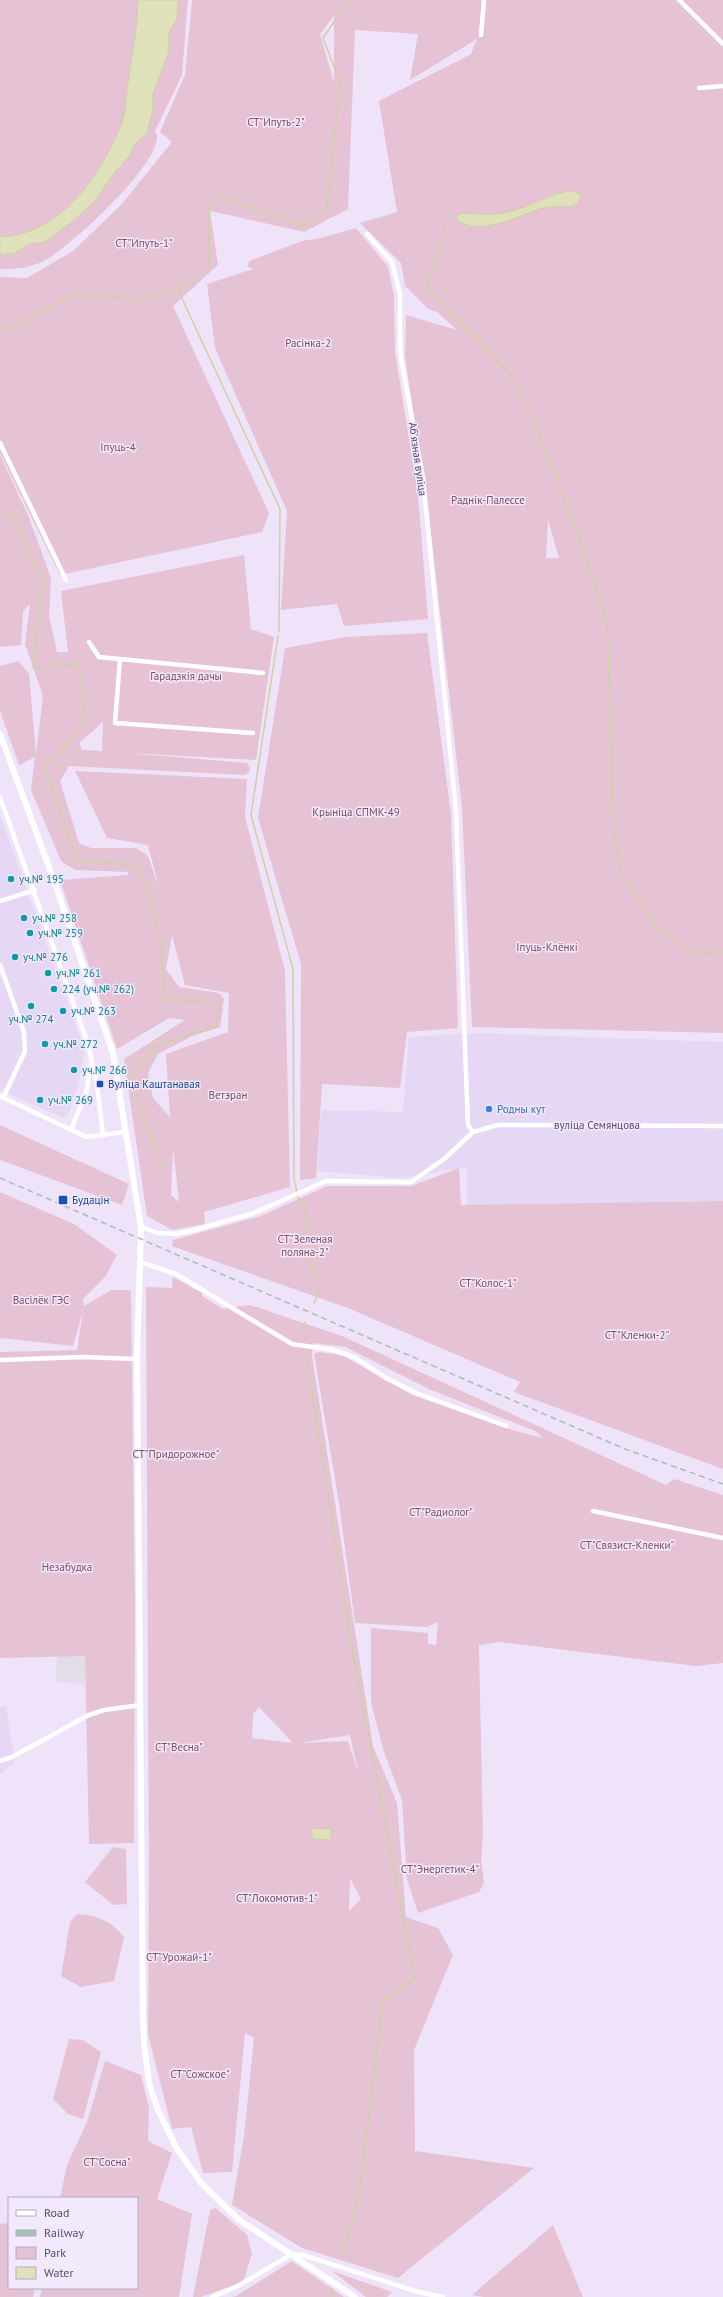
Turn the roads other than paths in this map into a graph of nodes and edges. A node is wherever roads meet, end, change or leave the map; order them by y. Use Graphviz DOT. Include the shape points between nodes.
graph roads {
  1 [pos="484,0"];
  2 [pos="679,0"];
  3 [pos="480,35"];
  4 [pos="723,44"];
  5 [pos="723,86"];
  6 [pos="699,88"];
  7 [pos="367,234"];
  8 [pos="0,443"];
  9 [pos="66,580"];
  10 [pos="89,642"];
  11 [pos="120,659"];
  12 [pos="262,673"];
  13 [pos="253,733"];
  14 [pos="0,734"];
  15 [pos="0,797"];
  16 [pos="35,890"];
  17 [pos="0,901"];
  18 [pos="0,965"];
  19 [pos="91,1058"];
  20 [pos="2,1097"];
  21 [pos="723,1126"];
  22 [pos="71,1130"];
  23 [pos="125,1132"];
  24 [pos="473,1132"];
  25 [pos="103,1135"];
  26 [pos="141,1227"];
  27 [pos="140,1262"];
  28 [pos="137,1359"];
  29 [pos="0,1360"];
  30 [pos="506,1426"];
  31 [pos="593,1511"];
  32 [pos="723,1538"];
  33 [pos="141,1705"];
  34 [pos="0,1761"];
  35 [pos="292,2254"];
  36 [pos="212,2297"];
  37 [pos="355,2297"];
  38 [pos="443,2297"];
  1 -- 3 [label="street"];
  2 -- 4 [label="street"];
  5 -- 6 [label="street"];
  7 -- 24 [label="street, Абʼязная вуліца" via="392,262 400,294 400,353 422,478 456,811 468,1125"];
  8 -- 9 [label="street"];
  10 -- 11 [label="street" via="99,657"];
  11 -- 12 [label="street"];
  11 -- 13 [label="street" via="115,723"];
  14 -- 23 [label="street" via="53,878 112,1053"];
  15 -- 16 [label="street"];
  16 -- 17 [label="street"];
  16 -- 19 [label="street"];
  18 -- 20 [label="street" via="24,1032 25,1051"];
  19 -- 22 [label="street" via="88,1090"];
  19 -- 25 [label="street"];
  20 -- 22 [label="street"];
  21 -- 24 [label="street, вуліца Семянцова" via="498,1125"];
  22 -- 25 [label="street" via="86,1137"];
  23 -- 25 [label="street"];
  23 -- 26 [label="street"];
  24 -- 26 [label="street, вуліца Семянцова" via="444,1159 411,1182 326,1181 254,1212 191,1231 175,1234 158,1233"];
  26 -- 27 [label="street"];
  27 -- 28 [label="street"];
  27 -- 30 [label="street" via="176,1274 292,1344 333,1350 354,1357 386,1378 416,1393"];
  28 -- 29 [label="street" via="82,1357"];
  28 -- 33 [label="street"];
  31 -- 32 [label="street"];
  33 -- 34 [label="street" via="104,1710 89,1715"];
  33 -- 35 [label="street" via="143,2016 149,2083 158,2110 178,2149 208,2192 238,2219"];
  35 -- 36 [label="street" via="238,2286"];
  35 -- 37 [label="street"];
  35 -- 38 [label="street" via="303,2255 418,2292"];
}
